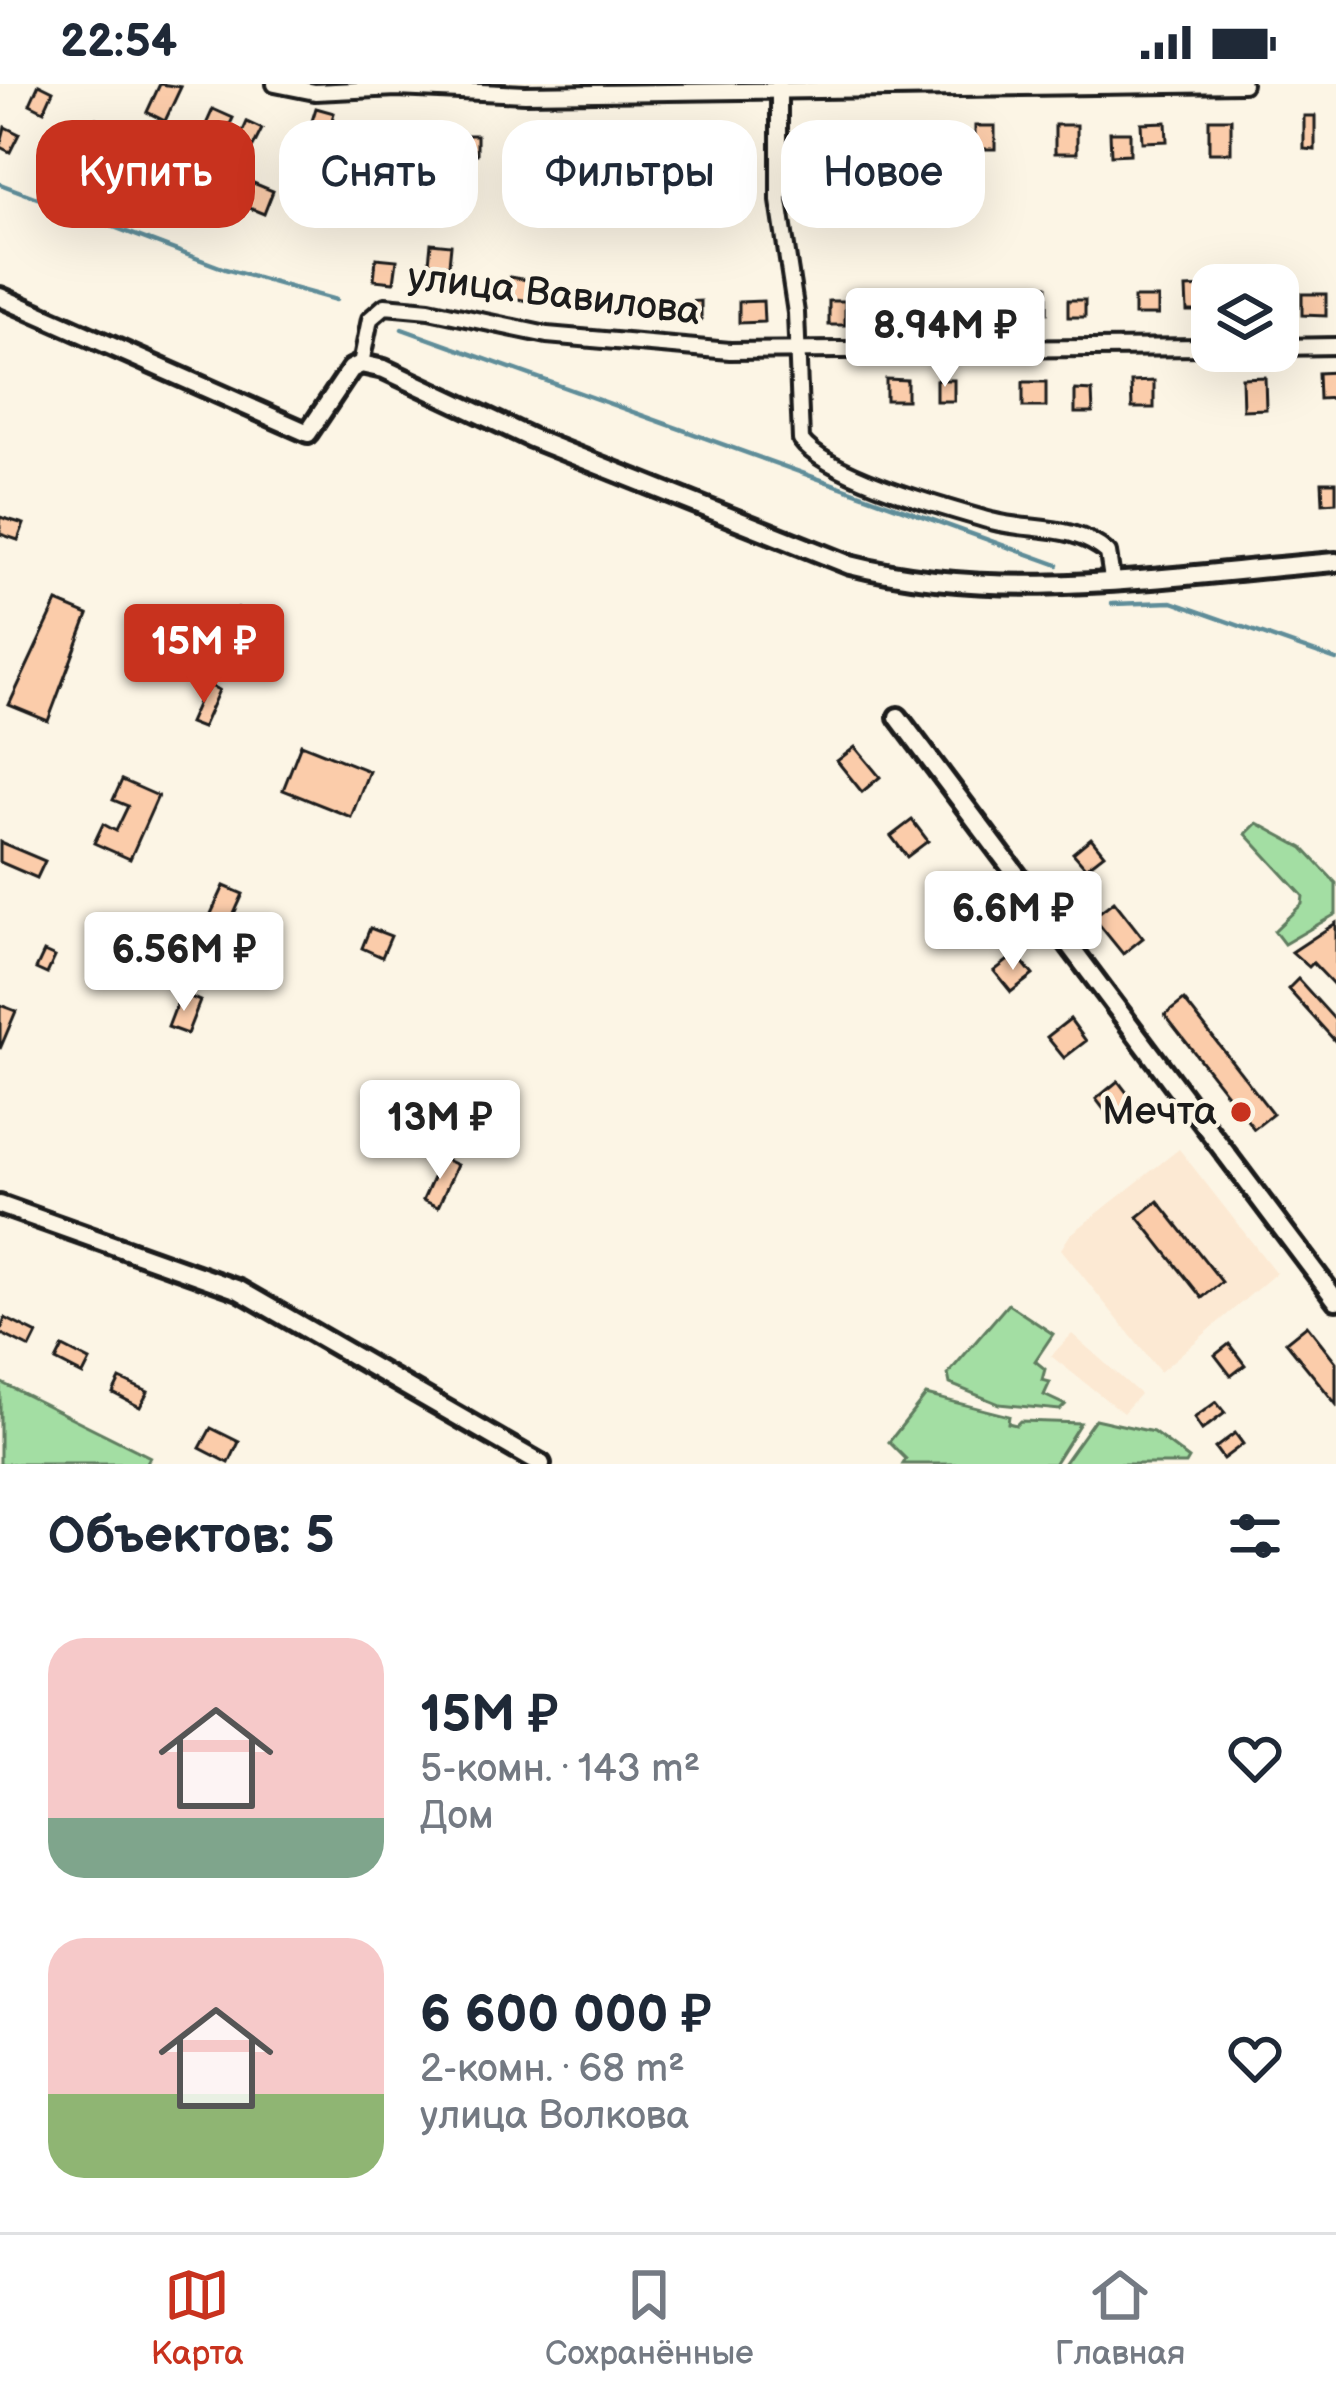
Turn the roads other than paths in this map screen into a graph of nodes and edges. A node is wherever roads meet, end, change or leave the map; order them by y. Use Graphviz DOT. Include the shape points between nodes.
graph roads {
  1 [pos="274,84"];
  2 [pos="1243,84"];
  3 [pos="779,86"];
  4 [pos="0,297"];
  5 [pos="1299,346"];
  6 [pos="1336,346"];
  7 [pos="1191,347"];
  8 [pos="797,348"];
  9 [pos="361,364"];
  10 [pos="1336,562"];
  11 [pos="1112,579"];
  12 [pos="898,717"];
  13 [pos="0,1205"];
  14 [pos="1336,1300"];
  15 [pos="541,1464"];
  1 -- 3 [label="street" via="315,92 525,94"];
  2 -- 3 [label="street"];
  3 -- 8 [label="street" via="779,201"];
  4 -- 9 [label="street" via="308,433 337,384"];
  5 -- 6 [label="street"];
  7 -- 8 [label="street, улица Вавилова"];
  8 -- 9 [label="street, улица Вавилова" via="612,343 385,306 370,320"];
  8 -- 11 [label="street" via="797,425 810,453 995,522 1082,535 1108,553"];
  9 -- 11 [label="street" via="850,565 920,580"];
  10 -- 11 [label="street"];
  12 -- 14 [label="street"];
  13 -- 15 [label="street" via="239,1290"];
}
